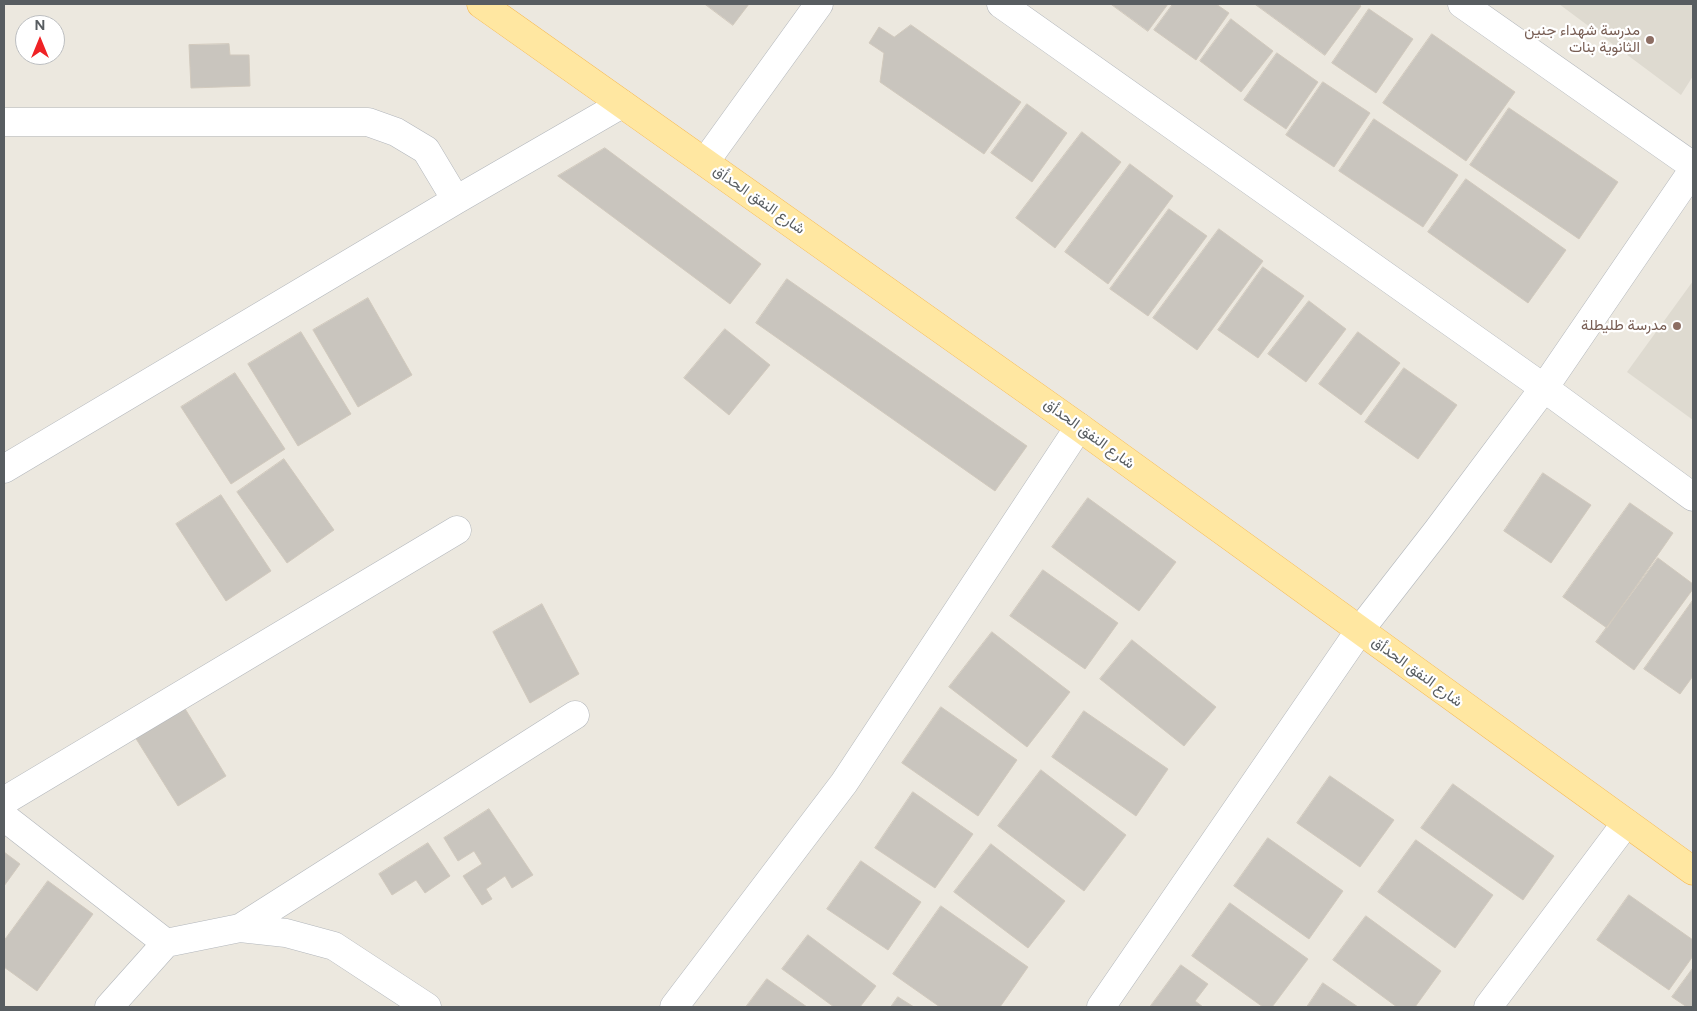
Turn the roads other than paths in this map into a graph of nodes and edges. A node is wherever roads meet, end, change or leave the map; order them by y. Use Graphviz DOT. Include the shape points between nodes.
graph roads {
  1 [pos="481,4"];
  2 [pos="819,4"];
  3 [pos="1001,4"];
  4 [pos="1462,4"];
  5 [pos="622,104"];
  6 [pos="4,122"];
  7 [pos="705,162"];
  8 [pos="1693,168"];
  9 [pos="456,200"];
  10 [pos="1544,388"];
  11 [pos="1079,427"];
  12 [pos="4,470"];
  13 [pos="1693,497"];
  14 [pos="457,530"];
  15 [pos="1360,630"];
  16 [pos="575,715"];
  17 [pos="4,801"];
  18 [pos="4,817"];
  19 [pos="1626,823"];
  20 [pos="1693,871"];
  21 [pos="240,928"];
  22 [pos="166,942"];
  23 [pos="109,1007"];
  24 [pos="427,1007"];
  25 [pos="674,1007"];
  26 [pos="1101,1007"];
  27 [pos="1488,1007"];
  1 -- 5 [label="main road, شارع النفق الحدأق"];
  2 -- 7 [label="street"];
  3 -- 10 [label="street"];
  4 -- 8 [label="street"];
  5 -- 7 [label="main road, شارع النفق الحدأق"];
  5 -- 9 [label="street"];
  6 -- 9 [label="street" via="368,122 396,132 426,150"];
  7 -- 11 [label="main road, شارع النفق الحدأق"];
  8 -- 10 [label="street"];
  9 -- 12 [label="street"];
  10 -- 13 [label="street"];
  10 -- 15 [label="street"];
  11 -- 15 [label="main road, شارع النفق الحدأق"];
  11 -- 25 [label="street" via="844,783"];
  14 -- 17 [label="street"];
  15 -- 19 [label="main road, شارع النفق الحدأق"];
  15 -- 26 [label="street"];
  16 -- 21 [label="street"];
  18 -- 22 [label="street"];
  19 -- 20 [label="main road, شارع النفق الحدأق"];
  19 -- 27 [label="street"];
  21 -- 22 [label="street"];
  21 -- 24 [label="street" via="286,933 334,946"];
  22 -- 23 [label="street"];
}
